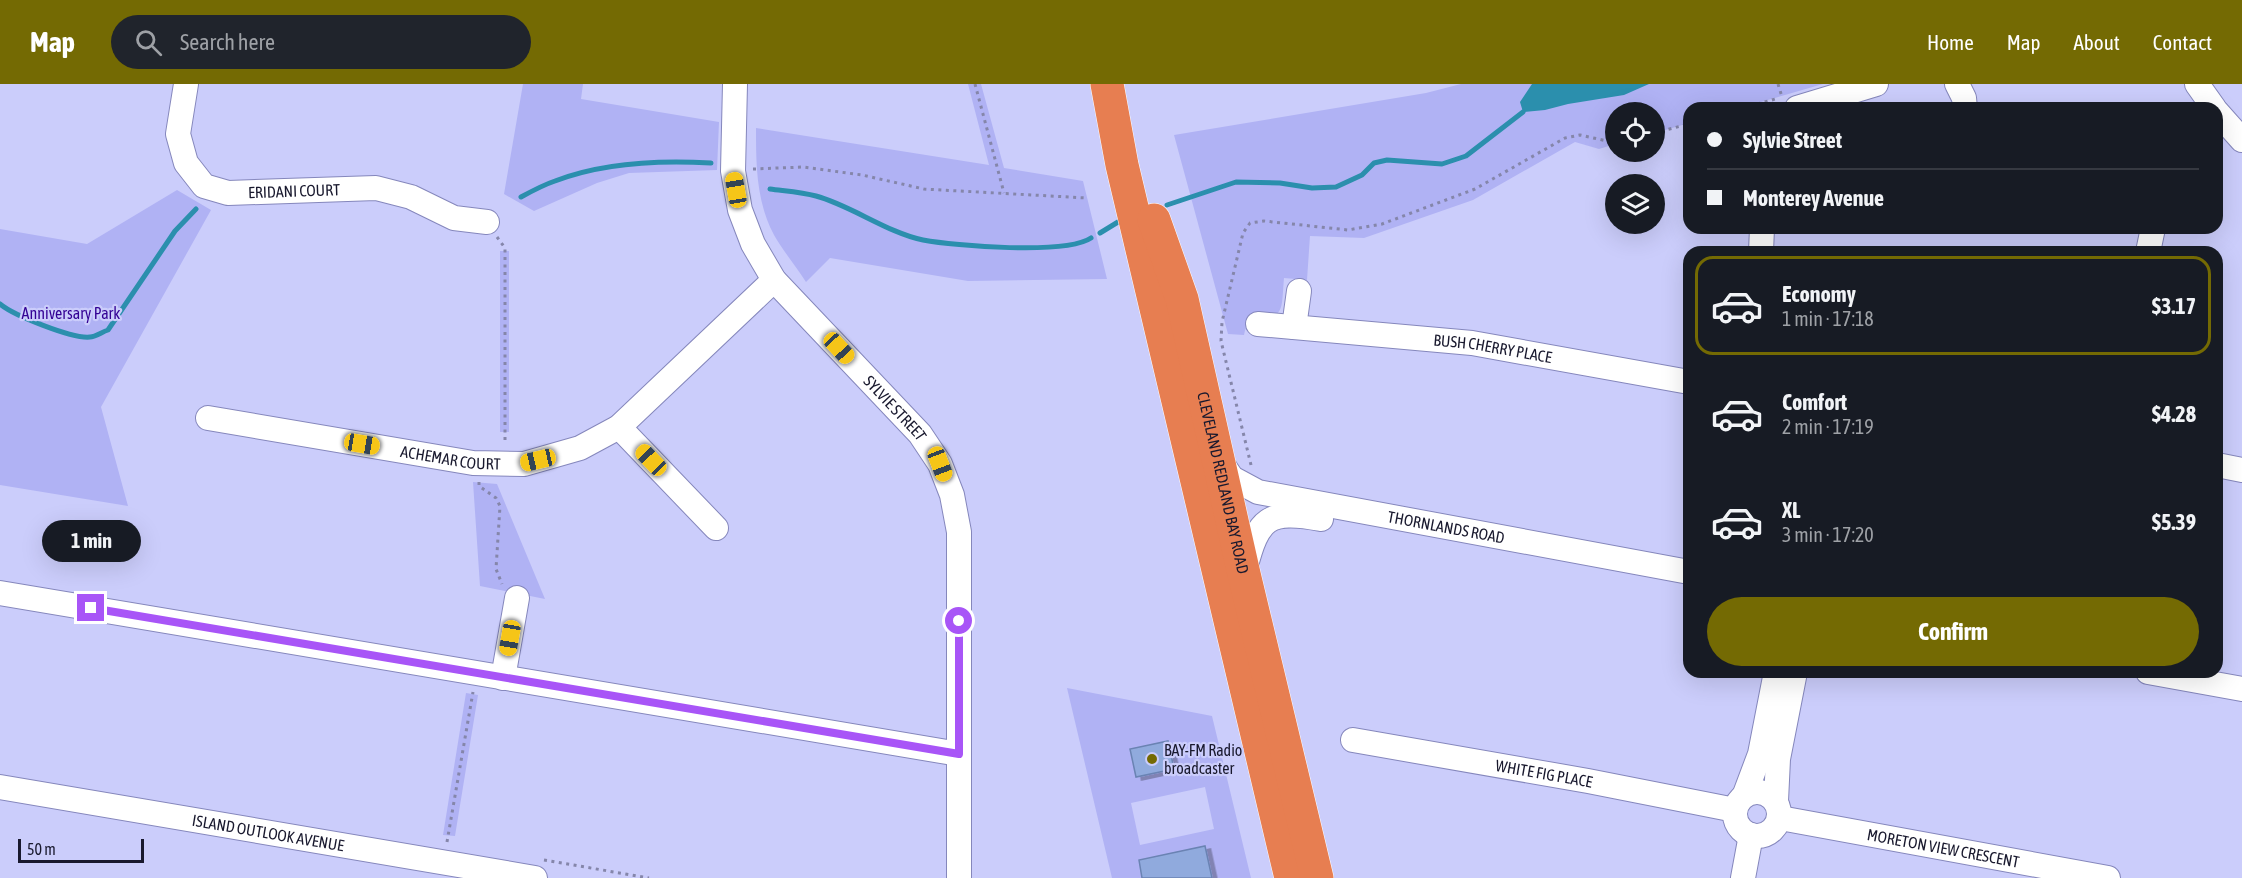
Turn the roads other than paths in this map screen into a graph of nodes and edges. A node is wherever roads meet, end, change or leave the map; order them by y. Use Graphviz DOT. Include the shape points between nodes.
graph roads {
  1 [pos="186,84"];
  2 [pos="735,84"];
  3 [pos="1876,84"];
  4 [pos="1957,84"];
  5 [pos="2197,84"];
  6 [pos="1108,88"];
  7 [pos="1795,102"];
  8 [pos="1964,102"];
  9 [pos="2209,102"];
  10 [pos="2223,121"];
  11 [pos="2242,140"];
  12 [pos="487,222"];
  13 [pos="774,280"];
  14 [pos="1299,291"];
  15 [pos="1182,298"];
  16 [pos="1258,324"];
  17 [pos="1294,327"];
  18 [pos="1683,381"];
  19 [pos="208,418"];
  20 [pos="619,427"];
  21 [pos="1187,434"];
  22 [pos="1217,457"];
  23 [pos="2223,466"];
  24 [pos="2242,470"];
  25 [pos="716,528"];
  26 [pos="1683,571"];
  27 [pos="1244,574"];
  28 [pos="1683,586"];
  29 [pos="0,593"];
  30 [pos="517,598"];
  31 [pos="2223,670"];
  32 [pos="2242,674"];
  33 [pos="503,678"];
  34 [pos="1775,678"];
  35 [pos="1794,678"];
  36 [pos="2181,678"];
  37 [pos="2242,689"];
  38 [pos="1353,740"];
  39 [pos="959,754"];
  40 [pos="0,787"];
  41 [pos="1740,802"];
  42 [pos="1778,810"];
  43 [pos="1751,836"];
  44 [pos="535,878"];
  45 [pos="959,878"];
  46 [pos="1291,878"];
  47 [pos="1317,878"];
  48 [pos="1743,878"];
  49 [pos="2108,878"];
  1 -- 12 [label="street, ERIDANI COURT" via="177,134 186,164 204,186 228,193 376,188 411,196 453,218"];
  2 -- 13 [label="street, SYLVIE STREET" via="748,170 740,210 753,244"];
  3 -- 7 [label="street"];
  4 -- 8 [label="street"];
  5 -- 9 [label="street"];
  6 -- 15 [label="highway, CLEVELAND REDLAND BAY ROAD"];
  6 -- 21 [label="highway, CLEVELAND REDLAND BAY ROAD" via="1122,165"];
  10 -- 11 [label="street"];
  13 -- 20 [label="street, ACHEMAR COURT"];
  13 -- 39 [label="street, SYLVIE STREET" via="920,434 940,464 952,495 959,532"];
  14 -- 17 [label="street"];
  15 -- 21 [label="highway" via="1168,300 1165,309 1181,374"];
  15 -- 22 [label="highway, CLEVELAND REDLAND BAY ROAD"];
  16 -- 17 [label="street, BUSH CHERRY PLACE"];
  17 -- 18 [label="street, BUSH CHERRY PLACE" via="1472,343"];
  19 -- 20 [label="street, ACHEMAR COURT" via="490,464 524,464 552,457 580,448"];
  20 -- 25 [label="street"];
  21 -- 46 [label="highway, CLEVELAND REDLAND BAY ROAD"];
  22 -- 26 [label="street, THORNLANDS ROAD" via="1232,478 1258,492"];
  22 -- 27 [label="highway, CLEVELAND REDLAND BAY ROAD"];
  23 -- 24 [label="street"];
  27 -- 28 [label="street, THORNLANDS ROAD" via="1252,540 1263,525 1278,516 1298,515"];
  27 -- 47 [label="highway, CLEVELAND REDLAND BAY ROAD"];
  29 -- 33 [label="street"];
  30 -- 33 [label="street"];
  31 -- 32 [label="street"];
  33 -- 39 [label="street"];
  34 -- 41 [label="street" via="1760,754"];
  35 -- 42 [label="street" via="1778,759"];
  36 -- 37 [label="street"];
  38 -- 41 [label="street, WHITE FIG PLACE" via="1588,781"];
  39 -- 45 [label="street, SYLVIE STREET"];
  40 -- 44 [label="street, ISLAND OUTLOOK AVENUE"];
  41 -- 42 [label="street" via="1756,791 1768,794"];
  41 -- 43 [label="street" via="1738,826"];
  42 -- 43 [label="street" via="1776,827 1769,833"];
  42 -- 49 [label="street, MORETON VIEW CRESCENT"];
  43 -- 48 [label="street"];
}
